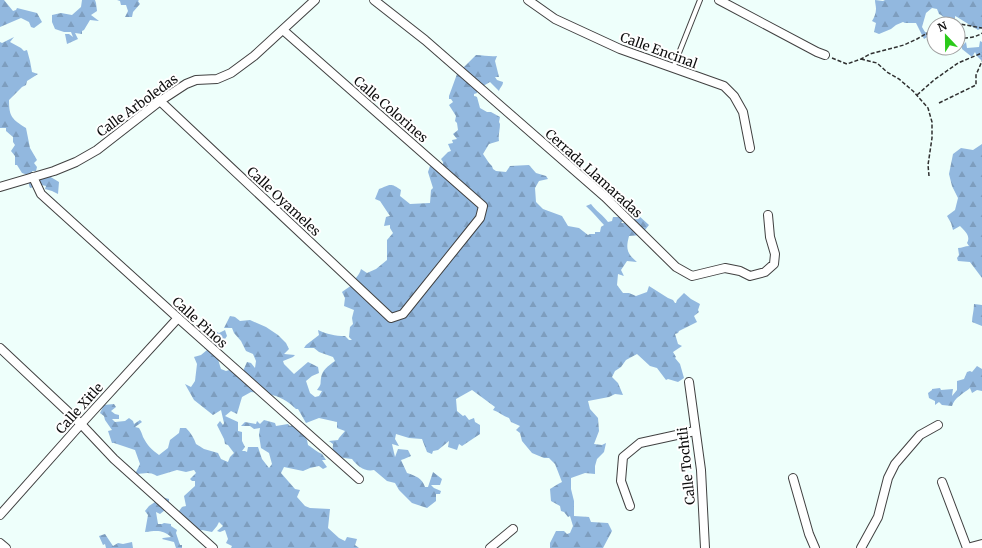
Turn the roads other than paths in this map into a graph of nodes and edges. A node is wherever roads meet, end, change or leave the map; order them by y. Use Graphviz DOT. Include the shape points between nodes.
graph roads {
  1 [pos="316,0"];
  2 [pos="374,0"];
  3 [pos="528,0"];
  4 [pos="700,0"];
  5 [pos="719,0"];
  6 [pos="283,30"];
  7 [pos="825,55"];
  8 [pos="673,68"];
  9 [pos="160,101"];
  10 [pos="750,148"];
  11 [pos="33,177"];
  12 [pos="0,187"];
  13 [pos="768,215"];
  14 [pos="178,318"];
  15 [pos="391,318"];
  16 [pos="0,348"];
  17 [pos="689,382"];
  18 [pos="81,424"];
  19 [pos="938,425"];
  20 [pos="695,431"];
  21 [pos="793,478"];
  22 [pos="359,479"];
  23 [pos="942,482"];
  24 [pos="630,506"];
  25 [pos="0,515"];
  26 [pos="513,529"];
  27 [pos="0,543"];
  28 [pos="982,544"];
  29 [pos="6,548"];
  30 [pos="213,548"];
  31 [pos="490,548"];
  32 [pos="705,548"];
  33 [pos="815,548"];
  34 [pos="861,548"];
  35 [pos="967,548"];
  1 -- 6 [label="street, Calle Arboledas"];
  2 -- 13 [label="street, Cerrada Llamaradas" via="425,40 606,197 676,267 692,276 725,268 750,276 765,272 774,264 775,254"];
  3 -- 8 [label="street, Calle Encinal" via="555,20 620,49"];
  4 -- 8 [label="lane"];
  5 -- 7 [label="street"];
  6 -- 9 [label="street, Calle Arboledas" via="231,73 217,79 196,80"];
  6 -- 15 [label="street, Calle Colorines" via="483,206 480,218 403,314"];
  8 -- 10 [label="street, Calle Encinal" via="724,86 734,96 743,112"];
  9 -- 11 [label="street, Calle Arboledas" via="97,150 76,162"];
  9 -- 15 [label="street, Calle Oyameles"];
  11 -- 12 [label="street, Calle Arboledas"];
  11 -- 14 [label="street, Calle Pinos" via="42,194"];
  14 -- 18 [label="street, Calle Xitle"];
  14 -- 22 [label="street, Calle Pinos"];
  16 -- 18 [label="street"];
  17 -- 20 [label="street, Calle Tochtli"];
  18 -- 25 [label="street, Calle Xitle"];
  18 -- 30 [label="street" via="114,459"];
  19 -- 34 [label="street" via="920,435 895,464 888,478 878,517"];
  20 -- 24 [label="street" via="640,443 623,457 621,481"];
  20 -- 32 [label="street, Calle Tochtli"];
  21 -- 33 [label="street"];
  23 -- 35 [label="street"];
  26 -- 31 [label="street"];
  27 -- 29 [label="street"];
  28 -- 35 [label="street"];
}
